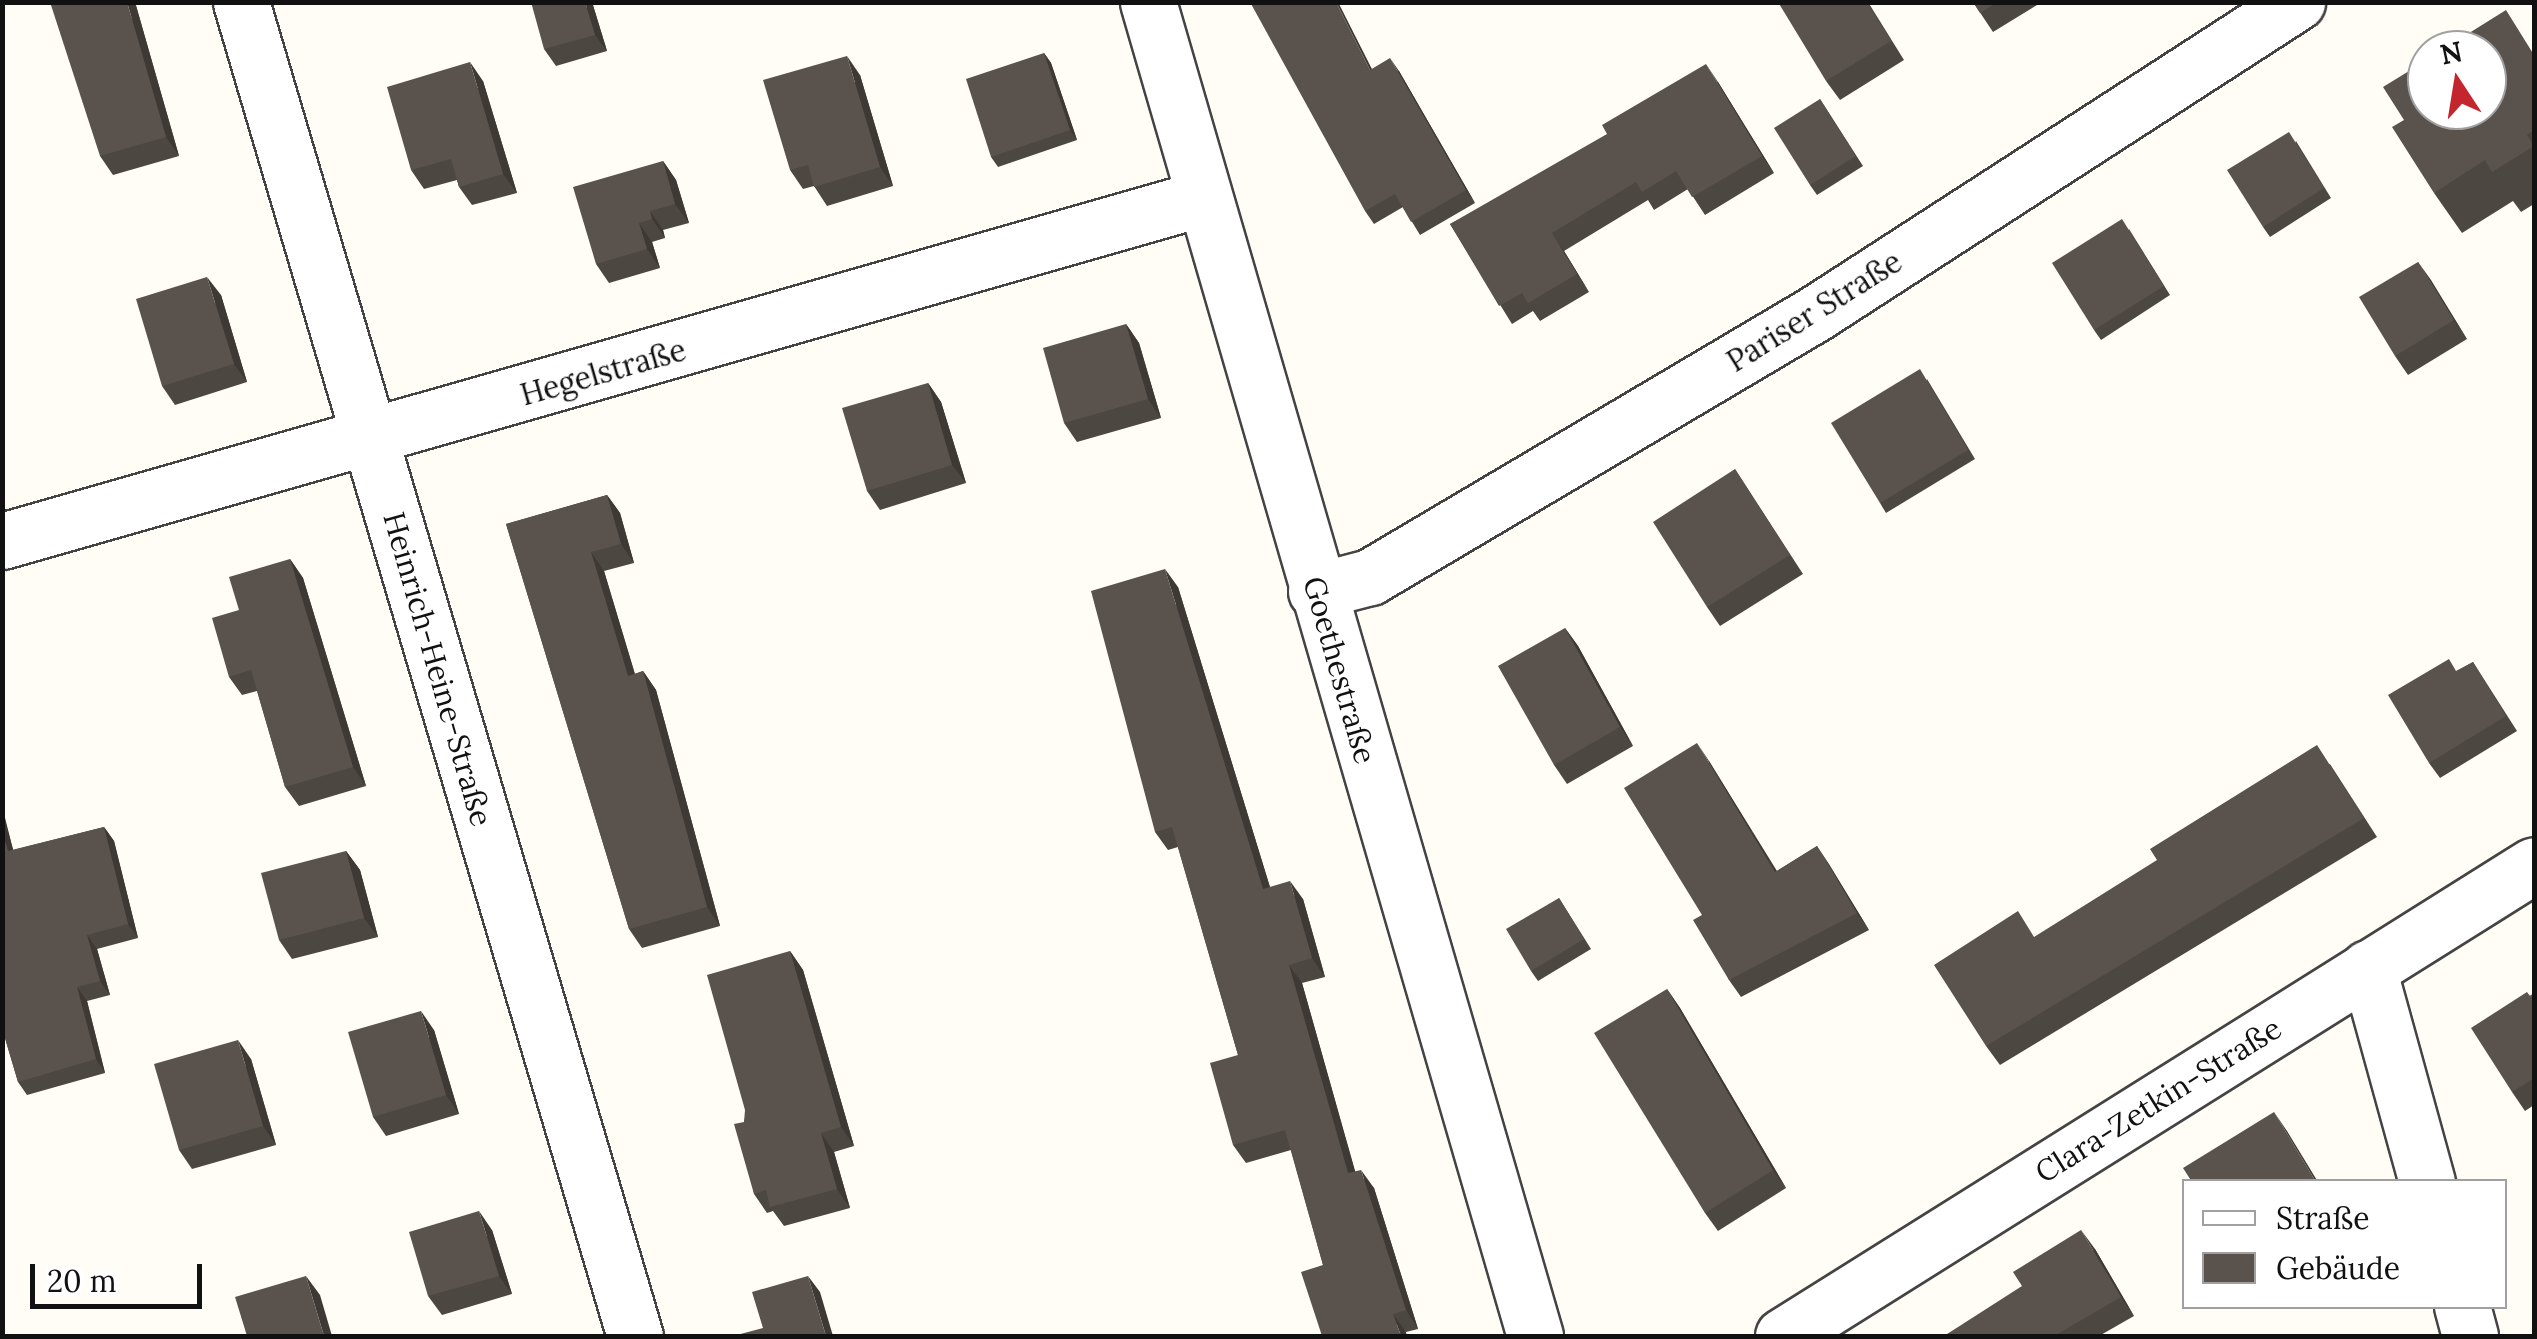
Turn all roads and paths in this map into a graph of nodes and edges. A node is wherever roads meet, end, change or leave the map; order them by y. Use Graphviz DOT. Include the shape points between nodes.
graph roads {
  1 [pos="240,2"];
  2 [pos="1148,2"];
  3 [pos="2297,2"];
  4 [pos="1203,198"];
  5 [pos="370,440"];
  6 [pos="2,541"];
  7 [pos="1316,592"];
  8 [pos="2534,865"];
  9 [pos="2368,968"];
  10 [pos="2427,1179"];
  11 [pos="2463,1309"];
  12 [pos="635,1336"];
  13 [pos="1535,1336"];
  14 [pos="1783,1336"];
  15 [pos="2470,1336"];
  1 -- 5 [label="street, Heinrich-Heine-Straße"];
  2 -- 4 [label="street, Goethestraße"];
  3 -- 7 [label="street, Pariser Straße" via="1798,323 1370,577"];
  4 -- 5 [label="street, Hegelstraße"];
  4 -- 7 [label="street, Goethestraße"];
  5 -- 6 [label="street, Hegelstraße"];
  5 -- 12 [label="street, Heinrich-Heine-Straße"];
  7 -- 13 [label="street, Goethestraße"];
  8 -- 9 [label="street, Clara-Zetkin-Straße"];
  9 -- 10 [label="street"];
  9 -- 14 [label="street, Clara-Zetkin-Straße"];
  11 -- 15 [label="street"];
}
